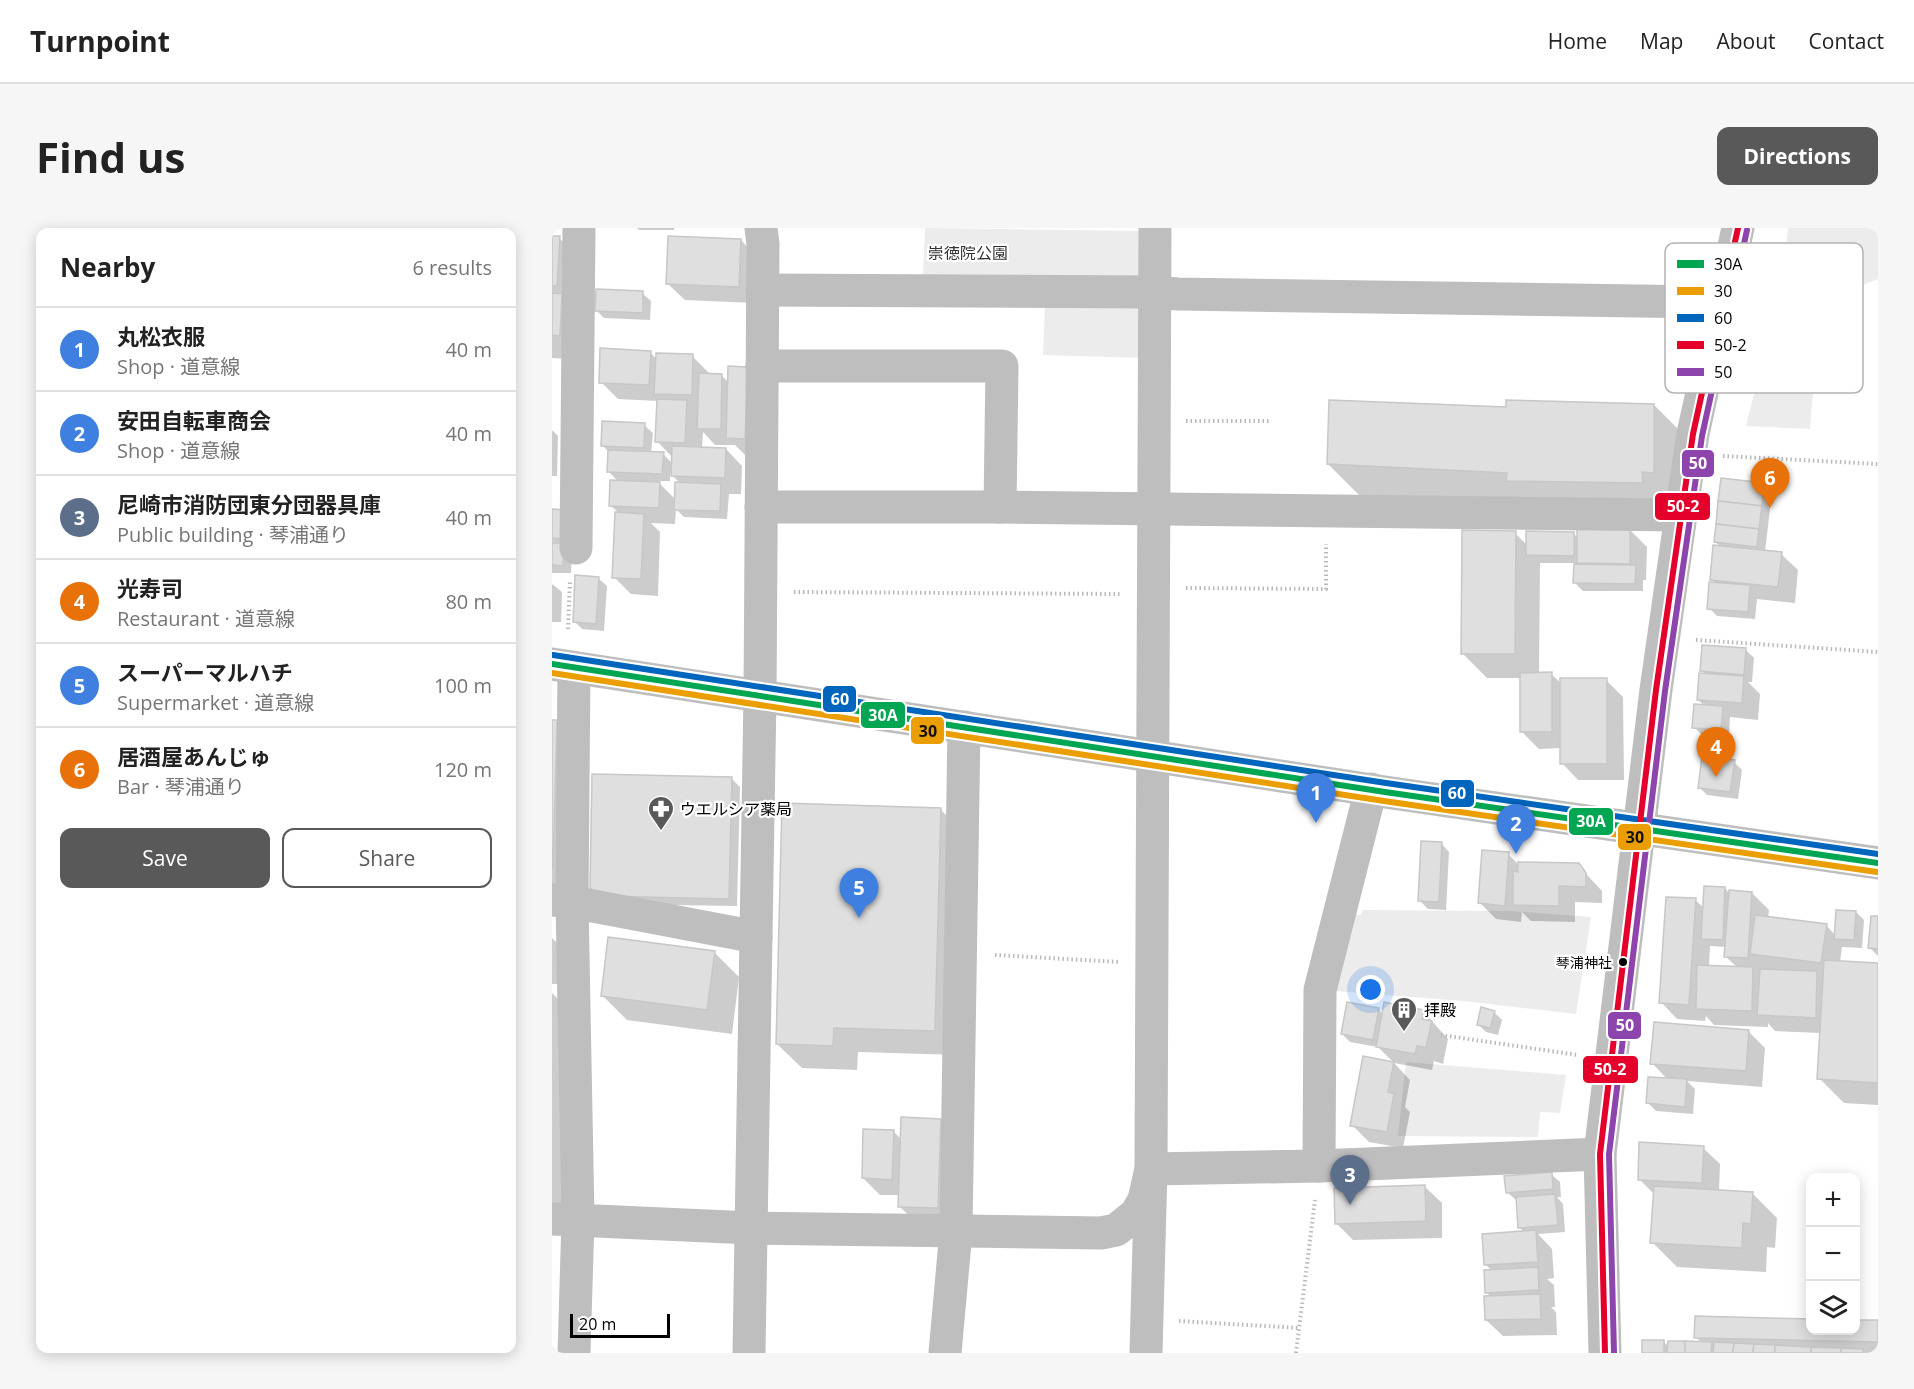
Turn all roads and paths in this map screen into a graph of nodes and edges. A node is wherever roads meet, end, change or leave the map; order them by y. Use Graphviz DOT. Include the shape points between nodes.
graph roads {
  1 [pos="579,228"];
  2 [pos="761,228"];
  3 [pos="1155,228"];
  4 [pos="1738,228"];
  5 [pos="1735,243"];
  6 [pos="762,290"];
  7 [pos="1154,292"];
  8 [pos="1665,301"];
  9 [pos="762,366"];
  10 [pos="1702,393"];
  11 [pos="1154,420"];
  12 [pos="1270,421"];
  13 [pos="1716,455"];
  14 [pos="1878,464"];
  15 [pos="761,507"];
  16 [pos="1000,507"];
  17 [pos="1154,509"];
  18 [pos="1326,510"];
  19 [pos="1681,515"];
  20 [pos="576,548"];
  21 [pos="760,592"];
  22 [pos="1154,594"];
  23 [pos="568,629"];
  24 [pos="1695,640"];
  25 [pos="1878,652"];
  26 [pos="563,666"];
  27 [pos="760,696"];
  28 [pos="964,727"];
  29 [pos="1153,756"];
  30 [pos="1371,789"];
  31 [pos="1639,828"];
  32 [pos="1878,863"];
  33 [pos="562,901"];
  34 [pos="756,937"];
  35 [pos="961,952"];
  36 [pos="1153,964"];
  37 [pos="1441,1035"];
  38 [pos="1582,1055"];
  39 [pos="1600,1154"];
  40 [pos="1319,1166"];
  41 [pos="1151,1169"];
  42 [pos="565,1219"];
  43 [pos="751,1228"];
  44 [pos="956,1231"];
  45 [pos="1147,1319"];
  46 [pos="1299,1328"];
  47 [pos="574,1353"];
  48 [pos="749,1353"];
  49 [pos="945,1353"];
  50 [pos="1146,1353"];
  51 [pos="1296,1353"];
  52 [pos="1605,1353"];
  1 -- 20 [label="street"];
  2 -- 6 [label="street"];
  3 -- 7 [label="street"];
  4 -- 5 [label="street"];
  6 -- 7 [label="street"];
  6 -- 9 [label="street"];
  7 -- 8 [label="street"];
  7 -- 11 [label="street"];
  9 -- 15 [label="street"];
  9 -- 16 [label="street" via="1002,366"];
  10 -- 19 [label="street"];
  11 -- 12 [label="path"];
  11 -- 17 [label="street"];
  13 -- 14 [label="path"];
  15 -- 16 [label="street"];
  15 -- 21 [label="street"];
  16 -- 17 [label="street"];
  17 -- 18 [label="street"];
  17 -- 22 [label="street"];
  18 -- 19 [label="street"];
  18 -- 22 [label="path" via="1326,589 1167,588"];
  19 -- 31 [label="street"];
  20 -- 23 [label="path" via="571,555"];
  21 -- 22 [label="path"];
  21 -- 27 [label="street"];
  22 -- 29 [label="street"];
  24 -- 25 [label="path"];
  26 -- 27 [label="street"];
  26 -- 33 [label="street"];
  27 -- 28 [label="street"];
  27 -- 34 [label="street"];
  28 -- 29 [label="street"];
  28 -- 35 [label="street"];
  29 -- 30 [label="street"];
  29 -- 36 [label="street"];
  30 -- 31 [label="street"];
  30 -- 40 [label="street" via="1320,990"];
  31 -- 32 [label="street"];
  31 -- 39 [label="street"];
  33 -- 34 [label="street"];
  33 -- 42 [label="street"];
  34 -- 43 [label="street"];
  35 -- 36 [label="path"];
  35 -- 44 [label="street"];
  36 -- 41 [label="street"];
  37 -- 38 [label="path"];
  39 -- 40 [label="street"];
  39 -- 52 [label="street"];
  40 -- 41 [label="street"];
  40 -- 46 [label="path"];
  41 -- 44 [label="street" via="1144,1200 1136,1214 1116,1230"];
  41 -- 45 [label="street"];
  42 -- 43 [label="street"];
  42 -- 47 [label="street"];
  43 -- 44 [label="street"];
  43 -- 48 [label="street"];
  44 -- 49 [label="street"];
  45 -- 46 [label="path"];
  45 -- 50 [label="street"];
  46 -- 51 [label="path"];
}
